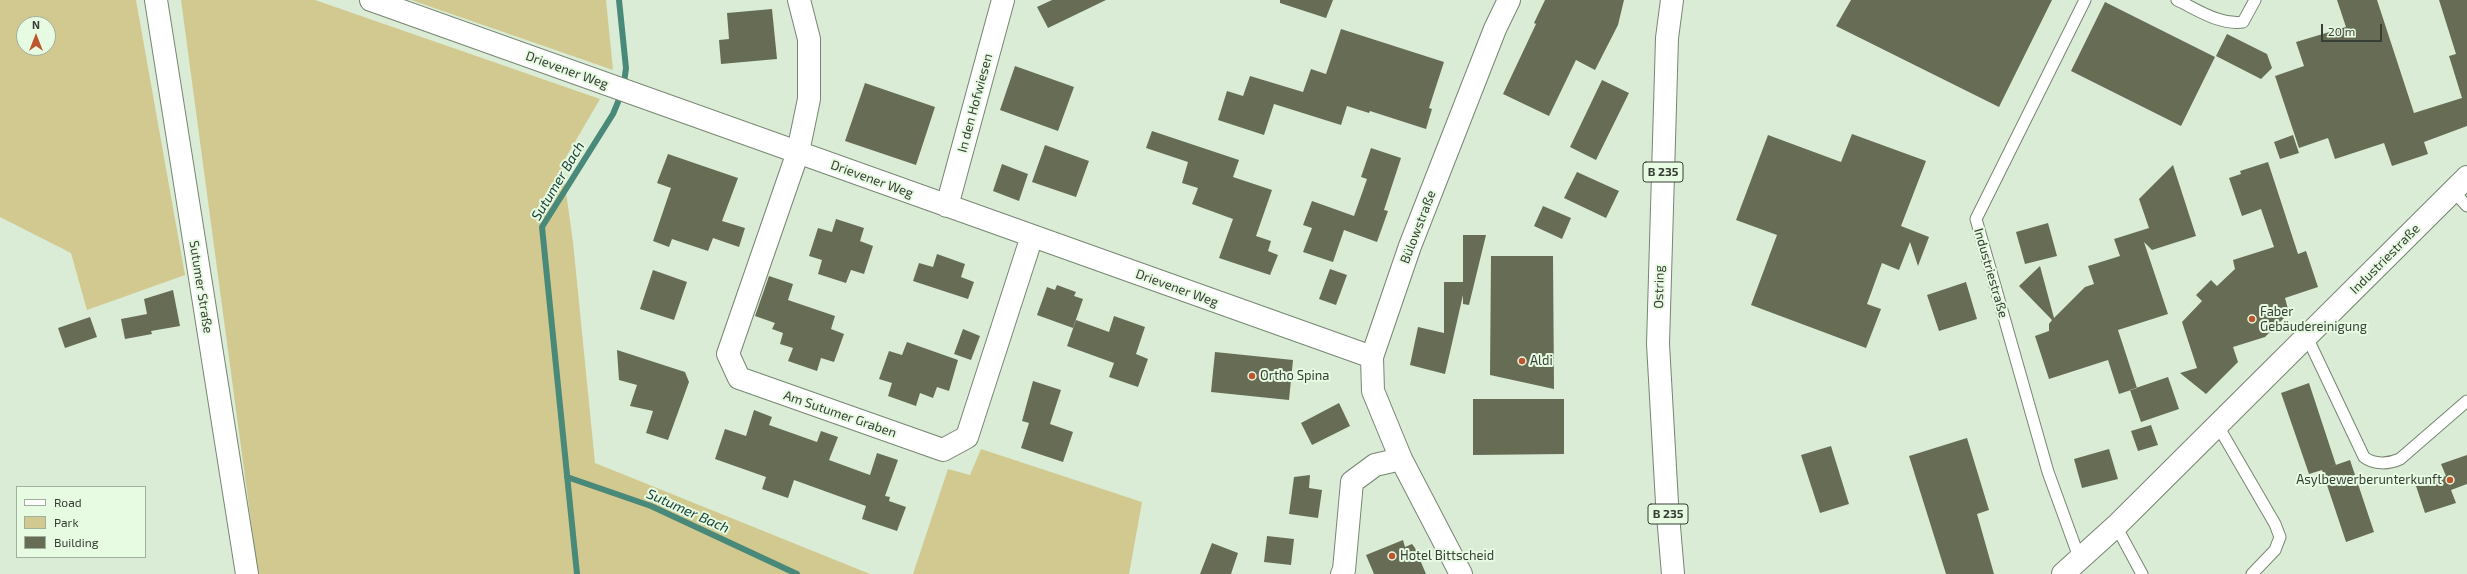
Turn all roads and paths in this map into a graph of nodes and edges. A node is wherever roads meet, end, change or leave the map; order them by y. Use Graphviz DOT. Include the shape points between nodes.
graph roads {
  1 [pos="156,0"];
  2 [pos="372,0"];
  3 [pos="799,0"];
  4 [pos="1003,0"];
  5 [pos="1509,0"];
  6 [pos="1672,0"];
  7 [pos="2085,0"];
  8 [pos="2177,0"];
  9 [pos="2255,0"];
  10 [pos="798,152"];
  11 [pos="2462,191"];
  12 [pos="947,206"];
  13 [pos="1032,236"];
  14 [pos="2307,337"];
  15 [pos="1372,357"];
  16 [pos="2467,401"];
  17 [pos="2218,426"];
  18 [pos="1401,459"];
  19 [pos="2116,526"];
  20 [pos="2080,560"];
  21 [pos="247,574"];
  22 [pos="1342,574"];
  23 [pos="1461,574"];
  24 [pos="1673,574"];
  25 [pos="2063,574"];
  26 [pos="2142,574"];
  27 [pos="2252,574"];
  1 -- 21 [label="street, Sutumer Straße"];
  2 -- 10 [label="street, Drievener Weg"];
  3 -- 10 [label="street, Am Sutumer Graben" via="809,39 809,99"];
  4 -- 12 [label="street, In den Hofwiesen"];
  5 -- 15 [label="street, Bülowstraße" via="1495,29 1410,246"];
  6 -- 24 [label="street, Ostring / B 235" via="1667,38 1658,344"];
  7 -- 20 [label="lane, Industriestraße" via="1976,219 2048,472"];
  8 -- 9 [label="lane" via="2216,19 2233,23 2243,22"];
  10 -- 12 [label="street, Drievener Weg"];
  10 -- 13 [label="street, Am Sutumer Graben" via="728,354 739,378 944,450 967,437"];
  11 -- 14 [label="street, Industriestraße"];
  12 -- 13 [label="street, Drievener Weg"];
  13 -- 15 [label="street, Drievener Weg"];
  14 -- 16 [label="lane" via="2364,457 2368,460 2388,462 2400,459"];
  14 -- 17 [label="street, Industriestraße"];
  15 -- 18 [label="street, Bülowstraße" via="1373,390"];
  17 -- 19 [label="street, Industriestraße"];
  17 -- 27 [label="lane" via="2280,537 2275,550"];
  18 -- 22 [label="street" via="1375,465 1352,482"];
  18 -- 23 [label="street, Bülowstraße"];
  19 -- 20 [label="street, Industriestraße"];
  19 -- 26 [label="lane"];
  20 -- 25 [label="street, Industriestraße"];
}
